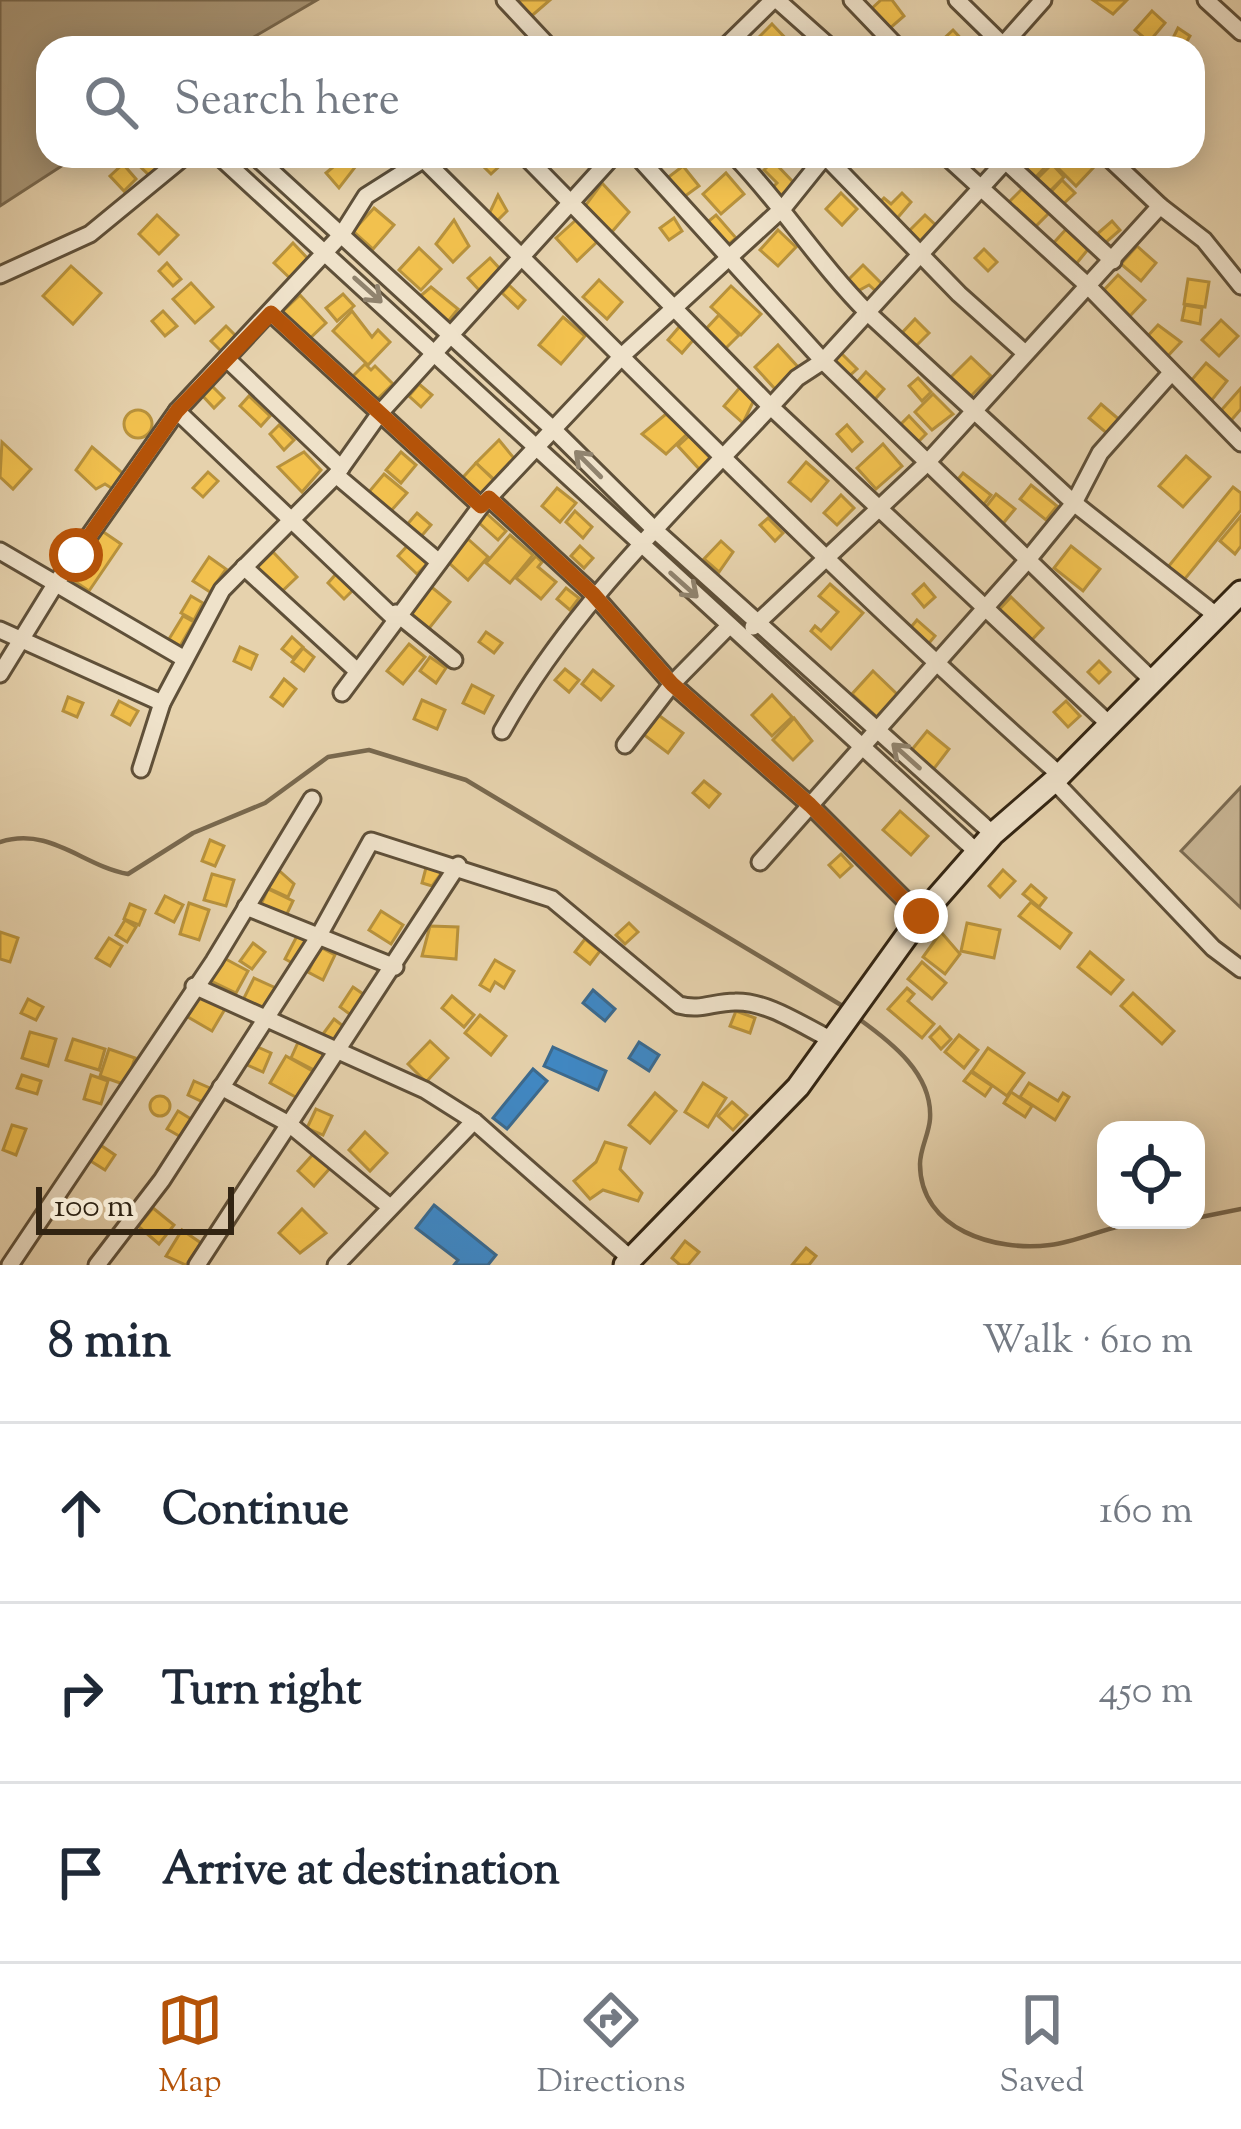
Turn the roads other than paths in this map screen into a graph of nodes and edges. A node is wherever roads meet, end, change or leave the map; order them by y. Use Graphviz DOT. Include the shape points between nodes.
graph roads {
  1 [pos="505,0"];
  2 [pos="775,0"];
  3 [pos="852,0"];
  4 [pos="958,0"];
  5 [pos="1043,0"];
  6 [pos="1206,0"];
  7 [pos="1241,32"];
  8 [pos="539,36"];
  9 [pos="737,36"];
  10 [pos="817,36"];
  11 [pos="886,36"];
  12 [pos="995,36"];
  13 [pos="1013,36"];
  14 [pos="170,168"];
  15 [pos="234,168"];
  16 [pos="253,168"];
  17 [pos="268,168"];
  18 [pos="406,168"];
  19 [pos="433,168"];
  20 [pos="538,168"];
  21 [pos="602,168"];
  22 [pos="648,168"];
  23 [pos="747,168"];
  24 [pos="815,168"];
  25 [pos="837,168"];
  26 [pos="958,168"];
  27 [pos="997,168"];
  28 [pos="1015,168"];
  29 [pos="1120,168"];
  30 [pos="247,179"];
  31 [pos="980,189"];
  32 [pos="573,200"];
  33 [pos="1160,206"];
  34 [pos="784,207"];
  35 [pos="342,234"];
  36 [pos="326,252"];
  37 [pos="920,255"];
  38 [pos="523,258"];
  39 [pos="728,258"];
  40 [pos="1113,261"];
  41 [pos="0,275"];
  42 [pos="1087,286"];
  43 [pos="1241,286"];
  44 [pos="675,304"];
  45 [pos="271,313"];
  46 [pos="868,313"];
  47 [pos="453,338"];
  48 [pos="1024,353"];
  49 [pos="438,354"];
  50 [pos="624,354"];
  51 [pos="227,359"];
  52 [pos="823,361"];
  53 [pos="1171,373"];
  54 [pos="771,407"];
  55 [pos="973,410"];
  56 [pos="177,411"];
  57 [pos="380,413"];
  58 [pos="554,430"];
  59 [pos="1241,443"];
  60 [pos="538,448"];
  61 [pos="723,459"];
  62 [pos="925,465"];
  63 [pos="339,471"];
  64 [pos="485,502"];
  65 [pos="1074,503"];
  66 [pos="874,507"];
  67 [pos="291,519"];
  68 [pos="656,531"];
  69 [pos="642,548"];
  70 [pos="0,551"];
  71 [pos="826,555"];
  72 [pos="439,562"];
  73 [pos="1027,562"];
  74 [pos="244,567"];
  75 [pos="56,583"];
  76 [pos="1241,592"];
  77 [pos="593,594"];
  78 [pos="985,607"];
  79 [pos="394,615"];
  80 [pos="1217,616"];
  81 [pos="758,622"];
  82 [pos="729,626"];
  83 [pos="0,630"];
  84 [pos="743,638"];
  85 [pos="22,641"];
  86 [pos="183,658"];
  87 [pos="454,660"];
  88 [pos="935,663"];
  89 [pos="355,669"];
  90 [pos="0,674"];
  91 [pos="1152,680"];
  92 [pos="672,684"];
  93 [pos="341,693"];
  94 [pos="162,703"];
  95 [pos="1108,723"];
  96 [pos="876,729"];
  97 [pos="502,731"];
  98 [pos="625,745"];
  99 [pos="861,746"];
  100 [pos="141,770"];
  101 [pos="1057,778"];
  102 [pos="312,800"];
  103 [pos="810,805"];
  104 [pos="993,834"];
  105 [pos="977,852"];
  106 [pos="760,862"];
  107 [pos="458,865"];
  108 [pos="246,907"];
  109 [pos="921,916"];
  110 [pos="317,939"];
  111 [pos="395,967"];
  112 [pos="1241,969"];
  113 [pos="194,986"];
  114 [pos="266,1017"];
  115 [pos="837,1033"];
  116 [pos="340,1048"];
  117 [pos="221,1087"];
  118 [pos="474,1121"];
  119 [pos="289,1124"];
  120 [pos="390,1207"];
  121 [pos="628,1262"];
  122 [pos="10,1265"];
  123 [pos="97,1265"];
  124 [pos="197,1265"];
  125 [pos="336,1265"];
  1 -- 8 [label="street"];
  2 -- 9 [label="street"];
  2 -- 10 [label="street"];
  3 -- 11 [label="street"];
  4 -- 12 [label="street"];
  5 -- 13 [label="street"];
  6 -- 7 [label="street"];
  14 -- 41 [label="street" via="89,234"];
  15 -- 30 [label="street"];
  16 -- 30 [label="street"];
  17 -- 35 [label="street"];
  18 -- 35 [label="street" via="366,196"];
  19 -- 38 [label="street"];
  20 -- 32 [label="street"];
  21 -- 32 [label="street"];
  22 -- 39 [label="street"];
  23 -- 34 [label="street"];
  24 -- 34 [label="street"];
  25 -- 37 [label="street"];
  26 -- 31 [label="street"];
  27 -- 31 [label="street"];
  28 -- 40 [label="street"];
  29 -- 33 [label="street"];
  30 -- 36 [label="street"];
  31 -- 37 [label="street"];
  31 -- 42 [label="street"];
  32 -- 38 [label="street"];
  32 -- 44 [label="street"];
  33 -- 40 [label="street"];
  33 -- 43 [label="street" via="1204,240"];
  34 -- 39 [label="street"];
  34 -- 46 [label="street"];
  35 -- 36 [label="street"];
  35 -- 47 [label="street"];
  36 -- 45 [label="street"];
  36 -- 49 [label="street, one-way"];
  37 -- 46 [label="street"];
  37 -- 48 [label="street"];
  38 -- 47 [label="street"];
  38 -- 50 [label="street"];
  39 -- 44 [label="street"];
  39 -- 52 [label="street"];
  40 -- 42 [label="street"];
  42 -- 48 [label="street"];
  42 -- 53 [label="street"];
  44 -- 50 [label="street"];
  44 -- 54 [label="street"];
  45 -- 51 [label="street"];
  45 -- 57 [label="street"];
  46 -- 52 [label="street"];
  46 -- 55 [label="street"];
  47 -- 49 [label="street"];
  47 -- 58 [label="street"];
  48 -- 55 [label="street"];
  49 -- 57 [label="street"];
  49 -- 60 [label="street"];
  50 -- 58 [label="street"];
  50 -- 61 [label="street"];
  51 -- 56 [label="street"];
  51 -- 63 [label="street"];
  52 -- 54 [label="street"];
  52 -- 62 [label="street"];
  53 -- 59 [label="street"];
  53 -- 65 [label="street" via="1100,453"];
  54 -- 61 [label="street"];
  54 -- 66 [label="street"];
  55 -- 62 [label="street"];
  55 -- 65 [label="street"];
  56 -- 67 [label="street"];
  56 -- 75 [label="street"];
  57 -- 63 [label="street"];
  57 -- 64 [label="street"];
  58 -- 60 [label="street"];
  68 -- 58 [label="street, one-way"];
  60 -- 64 [label="street"];
  60 -- 69 [label="street"];
  61 -- 68 [label="street"];
  61 -- 71 [label="street"];
  62 -- 66 [label="street"];
  62 -- 73 [label="street"];
  63 -- 67 [label="street"];
  63 -- 72 [label="street"];
  64 -- 72 [label="street"];
  64 -- 77 [label="street"];
  65 -- 73 [label="street"];
  65 -- 80 [label="street"];
  66 -- 71 [label="street"];
  66 -- 78 [label="street"];
  67 -- 74 [label="street"];
  67 -- 79 [label="street"];
  68 -- 69 [label="street"];
  68 -- 81 [label="street"];
  69 -- 77 [label="street"];
  69 -- 82 [label="street, one-way"];
  70 -- 75 [label="street"];
  71 -- 81 [label="street"];
  71 -- 88 [label="street"];
  72 -- 79 [label="street"];
  73 -- 78 [label="street"];
  73 -- 91 [label="street"];
  74 -- 86 [label="street"];
  74 -- 89 [label="street"];
  75 -- 85 [label="street"];
  75 -- 86 [label="street"];
  76 -- 80 [label="street"];
  77 -- 92 [label="street"];
  77 -- 97 [label="street"];
  78 -- 88 [label="street"];
  78 -- 95 [label="street"];
  79 -- 87 [label="street"];
  79 -- 89 [label="street"];
  80 -- 91 [label="street"];
  81 -- 84 [label="street"];
  81 -- 96 [label="street"];
  82 -- 84 [label="street"];
  82 -- 92 [label="street"];
  83 -- 85 [label="street"];
  84 -- 99 [label="street"];
  85 -- 90 [label="street"];
  85 -- 94 [label="street"];
  86 -- 94 [label="street"];
  88 -- 96 [label="street"];
  88 -- 101 [label="street"];
  89 -- 93 [label="street"];
  91 -- 95 [label="street"];
  92 -- 98 [label="street"];
  92 -- 103 [label="street"];
  94 -- 100 [label="street"];
  95 -- 101 [label="street"];
  96 -- 99 [label="street"];
  104 -- 96 [label="street, one-way"];
  99 -- 103 [label="street"];
  99 -- 105 [label="street"];
  101 -- 104 [label="street"];
  101 -- 112 [label="street"];
  102 -- 108 [label="street"];
  103 -- 106 [label="street"];
  103 -- 109 [label="street"];
  104 -- 105 [label="street"];
  105 -- 109 [label="street"];
  107 -- 110 [label="street" via="371,841"];
  107 -- 111 [label="street"];
  107 -- 115 [label="street" via="552,899 679,1005 753,1005"];
  108 -- 110 [label="street"];
  108 -- 113 [label="street"];
  109 -- 115 [label="street"];
  110 -- 111 [label="street"];
  110 -- 114 [label="street"];
  111 -- 116 [label="street"];
  113 -- 114 [label="street"];
  113 -- 122 [label="street"];
  114 -- 116 [label="street"];
  114 -- 117 [label="street"];
  115 -- 121 [label="street" via="798,1087"];
  116 -- 118 [label="street"];
  116 -- 119 [label="street"];
  117 -- 119 [label="street"];
  117 -- 123 [label="street"];
  118 -- 120 [label="street"];
  118 -- 121 [label="street"];
  119 -- 120 [label="street"];
  119 -- 124 [label="street"];
  120 -- 125 [label="street"];
}
